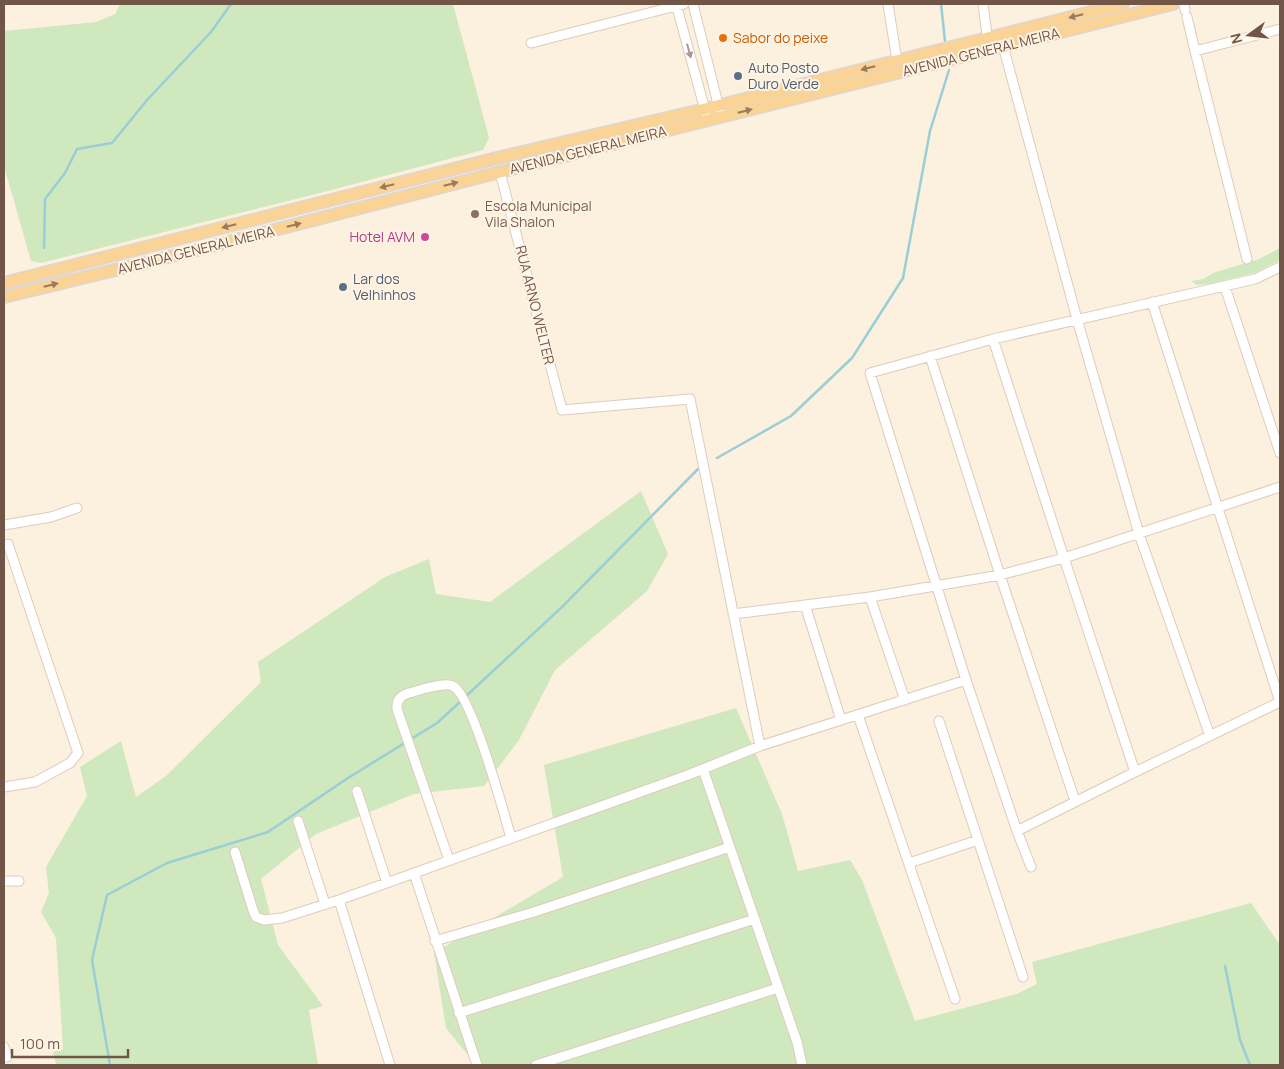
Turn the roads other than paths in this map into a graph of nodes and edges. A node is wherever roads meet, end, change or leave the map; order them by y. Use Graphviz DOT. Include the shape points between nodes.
graph roads {
  1 [pos="679,4"];
  2 [pos="692,4"];
  3 [pos="888,4"];
  4 [pos="983,4"];
  5 [pos="1123,4"];
  6 [pos="1173,4"];
  7 [pos="1185,10"];
  8 [pos="1280,29"];
  9 [pos="1001,41"];
  10 [pos="531,43"];
  11 [pos="988,44"];
  12 [pos="1195,51"];
  13 [pos="897,61"];
  14 [pos="720,111"];
  15 [pos="706,115"];
  16 [pos="497,158"];
  17 [pos="500,172"];
  18 [pos="1247,259"];
  19 [pos="1280,267"];
  20 [pos="4,283"];
  21 [pos="1225,287"];
  22 [pos="4,297"];
  23 [pos="1152,302"];
  24 [pos="1077,319"];
  25 [pos="993,339"];
  26 [pos="930,356"];
  27 [pos="1280,453"];
  28 [pos="1280,487"];
  29 [pos="1218,507"];
  30 [pos="78,508"];
  31 [pos="4,525"];
  32 [pos="1140,534"];
  33 [pos="8,544"];
  34 [pos="1064,558"];
  35 [pos="1000,575"];
  36 [pos="937,585"];
  37 [pos="870,597"];
  38 [pos="805,605"];
  39 [pos="734,614"];
  40 [pos="966,680"];
  41 [pos="904,700"];
  42 [pos="1280,702"];
  43 [pos="858,715"];
  44 [pos="841,720"];
  45 [pos="939,721"];
  46 [pos="1210,736"];
  47 [pos="760,746"];
  48 [pos="703,769"];
  49 [pos="1135,772"];
  50 [pos="4,786"];
  51 [pos="357,791"];
  52 [pos="1075,801"];
  53 [pos="298,821"];
  54 [pos="1017,831"];
  55 [pos="511,838"];
  56 [pos="978,840"];
  57 [pos="730,847"];
  58 [pos="235,852"];
  59 [pos="449,860"];
  60 [pos="909,863"];
  61 [pos="1031,867"];
  62 [pos="414,873"];
  63 [pos="4,881"];
  64 [pos="19,881"];
  65 [pos="387,882"];
  66 [pos="339,900"];
  67 [pos="325,904"];
  68 [pos="755,919"];
  69 [pos="436,941"];
  70 [pos="1023,977"];
  71 [pos="778,988"];
  72 [pos="955,999"];
  73 [pos="459,1013"];
  74 [pos="4,1047"];
  75 [pos="7,1057"];
  76 [pos="390,1065"];
  77 [pos="477,1065"];
  78 [pos="536,1065"];
  79 [pos="802,1065"];
  1 -- 10 [label="street"];
  1 -- 15 [label="street, one-way"];
  2 -- 14 [label="street"];
  3 -- 13 [label="street"];
  4 -- 11 [label="street"];
  5 -- 9 [label="main road, AVENIDA GENERAL MEIRA, one-way"];
  6 -- 9 [label="main road, AVENIDA GENERAL MEIRA"];
  7 -- 12 [label="street"];
  8 -- 12 [label="street"];
  9 -- 11 [label="main road, AVENIDA GENERAL MEIRA"];
  9 -- 24 [label="street"];
  11 -- 13 [label="main road, AVENIDA GENERAL MEIRA"];
  14 -- 11 [label="main road, AVENIDA GENERAL MEIRA, one-way"];
  12 -- 18 [label="street"];
  13 -- 14 [label="main road, AVENIDA GENERAL MEIRA, one-way"];
  14 -- 15 [label="main road, AVENIDA GENERAL MEIRA"];
  15 -- 16 [label="main road, AVENIDA GENERAL MEIRA"];
  15 -- 17 [label="main road, AVENIDA GENERAL MEIRA"];
  16 -- 17 [label="main road"];
  16 -- 20 [label="main road, AVENIDA GENERAL MEIRA, one-way"];
  22 -- 17 [label="main road, AVENIDA GENERAL MEIRA, one-way"];
  17 -- 39 [label="street, RUA ARNO WELTER" via="562,410 690,399"];
  19 -- 21 [label="street" via="1255,279"];
  21 -- 23 [label="street"];
  21 -- 27 [label="street"];
  23 -- 24 [label="street"];
  23 -- 29 [label="street"];
  24 -- 25 [label="street"];
  24 -- 32 [label="street"];
  25 -- 26 [label="street"];
  25 -- 34 [label="street"];
  26 -- 35 [label="street"];
  26 -- 36 [label="street" via="870,373"];
  28 -- 29 [label="street"];
  29 -- 32 [label="street"];
  29 -- 42 [label="street"];
  30 -- 31 [label="street" via="51,517"];
  32 -- 34 [label="street"];
  32 -- 46 [label="street"];
  33 -- 50 [label="street" via="78,753 70,763 35,782"];
  34 -- 35 [label="street"];
  34 -- 49 [label="street"];
  35 -- 36 [label="street"];
  35 -- 52 [label="street"];
  36 -- 37 [label="street"];
  36 -- 40 [label="street"];
  37 -- 38 [label="street"];
  37 -- 41 [label="street"];
  38 -- 39 [label="street"];
  38 -- 44 [label="street"];
  39 -- 47 [label="street"];
  40 -- 41 [label="street"];
  40 -- 54 [label="street"];
  41 -- 43 [label="street"];
  42 -- 46 [label="street"];
  43 -- 44 [label="street"];
  43 -- 60 [label="street"];
  44 -- 47 [label="street"];
  45 -- 56 [label="street"];
  46 -- 49 [label="street"];
  47 -- 48 [label="street"];
  48 -- 55 [label="street"];
  48 -- 57 [label="street"];
  49 -- 52 [label="street"];
  51 -- 65 [label="street"];
  52 -- 54 [label="street"];
  53 -- 67 [label="street"];
  54 -- 61 [label="street"];
  55 -- 59 [label="street"];
  55 -- 59 [label="street" via="481,740 458,690 448,684 410,692 399,698 397,709"];
  56 -- 60 [label="street"];
  56 -- 70 [label="street"];
  57 -- 68 [label="street"];
  57 -- 69 [label="street"];
  58 -- 67 [label="street" via="256,918 282,918"];
  59 -- 62 [label="street"];
  60 -- 72 [label="street"];
  62 -- 65 [label="street"];
  62 -- 69 [label="street"];
  63 -- 64 [label="street"];
  65 -- 66 [label="street"];
  66 -- 67 [label="street"];
  66 -- 76 [label="street"];
  68 -- 71 [label="street"];
  68 -- 73 [label="street"];
  69 -- 73 [label="street"];
  71 -- 78 [label="street"];
  71 -- 79 [label="street"];
  73 -- 77 [label="street"];
  74 -- 75 [label="street"];
}
